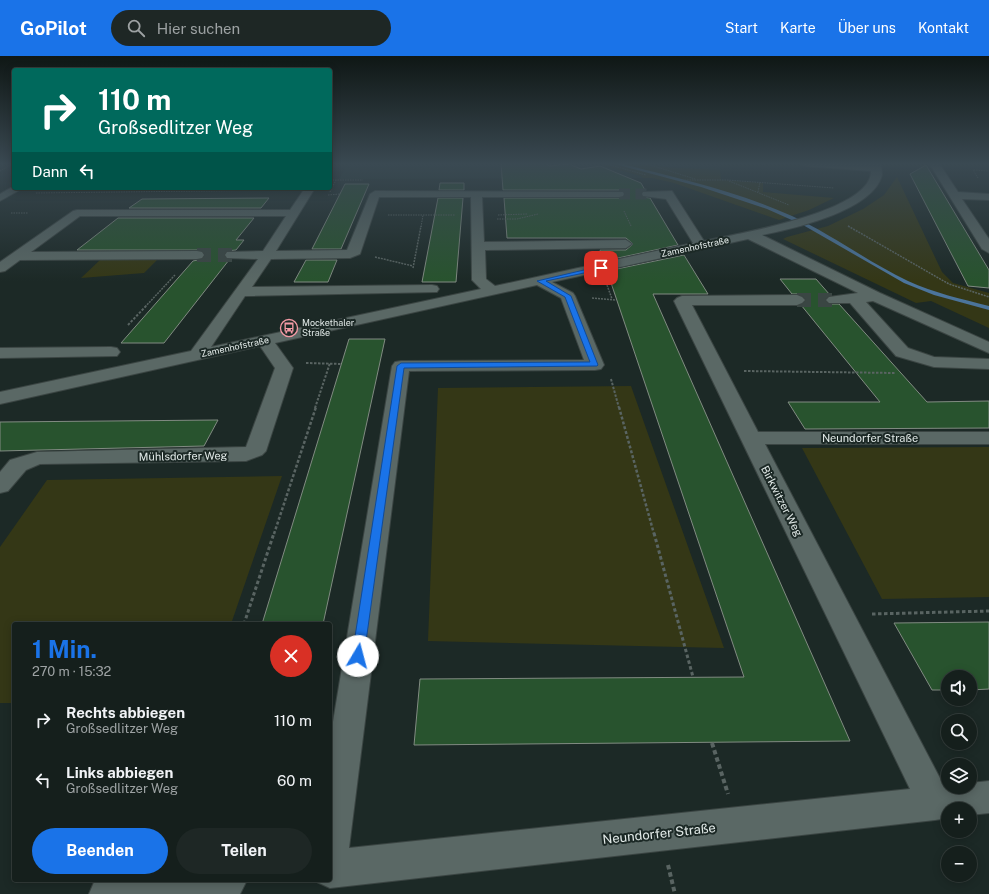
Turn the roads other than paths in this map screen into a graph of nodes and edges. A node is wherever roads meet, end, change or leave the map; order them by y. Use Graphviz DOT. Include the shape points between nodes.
graph roads {
  1 [pos="301,202"];
  2 [pos="372,202"];
  3 [pos="476,202"];
  4 [pos="673,202"];
  5 [pos="848,202"];
  6 [pos="960,202"];
  7 [pos="294,213"];
  8 [pos="751,235"];
  9 [pos="626,244"];
  10 [pos="477,246"];
  11 [pos="701,246"];
  12 [pos="989,249"];
  13 [pos="195,255"];
  14 [pos="232,255"];
  15 [pos="267,255"];
  16 [pos="17,256"];
  17 [pos="0,268"];
  18 [pos="540,281"];
  19 [pos="432,289"];
  20 [pos="493,291"];
  21 [pos="240,292"];
  22 [pos="876,296"];
  23 [pos="855,299"];
  24 [pos="797,300"];
  25 [pos="834,300"];
  26 [pos="265,341"];
  27 [pos="989,348"];
  28 [pos="111,352"];
  29 [pos="0,353"];
  30 [pos="196,356"];
  31 [pos="989,364"];
  32 [pos="0,398"];
  33 [pos="751,438"];
  34 [pos="989,438"];
  35 [pos="0,486"];
  36 [pos="989,797"];
  37 [pos="935,804"];
  38 [pos="332,837"];
  39 [pos="332,869"];
  40 [pos="211,882"];
  41 [pos="108,894"];
  1 -- 7 [label="street"];
  2 -- 15 [label="street" via="355,251 346,254"];
  3 -- 10 [label="street"];
  4 -- 11 [label="street"];
  5 -- 8 [label="street, Zamenhofstraße" via="793,225"];
  6 -- 12 [label="street"];
  7 -- 15 [label="street"];
  7 -- 16 [label="street" via="77,213"];
  8 -- 11 [label="street, Zamenhofstraße"];
  8 -- 22 [label="street"];
  9 -- 10 [label="street" via="606,249"];
  10 -- 20 [label="street" via="479,280"];
  11 -- 18 [label="street, Zamenhofstraße"];
  13 -- 16 [label="street"];
  14 -- 15 [label="street"];
  15 -- 21 [label="street"];
  16 -- 17 [label="street"];
  18 -- 20 [label="street, Zamenhofstraße"];
  18 -- 38 [label="street" via="568,296 595,365 401,366"];
  19 -- 21 [label="street"];
  20 -- 26 [label="street, Zamenhofstraße"];
  21 -- 30 [label="street"];
  22 -- 23 [label="street"];
  22 -- 27 [label="street"];
  23 -- 25 [label="street"];
  23 -- 31 [label="street" via="902,352 937,364"];
  24 -- 33 [label="street, Birkwitzer Weg" via="682,301"];
  26 -- 30 [label="street, Zamenhofstraße"];
  26 -- 35 [label="street, Mühlsdorfer Weg" via="284,368 255,451 246,455 37,458 18,465"];
  28 -- 29 [label="street"];
  30 -- 32 [label="street, Zamenhofstraße"];
  33 -- 34 [label="street, Neundorfer Straße"];
  33 -- 37 [label="street, Birkwitzer Weg"];
  36 -- 37 [label="street, Neundorfer Straße"];
  37 -- 39 [label="street, Neundorfer Straße"];
  40 -- 41 [label="street"];
}
